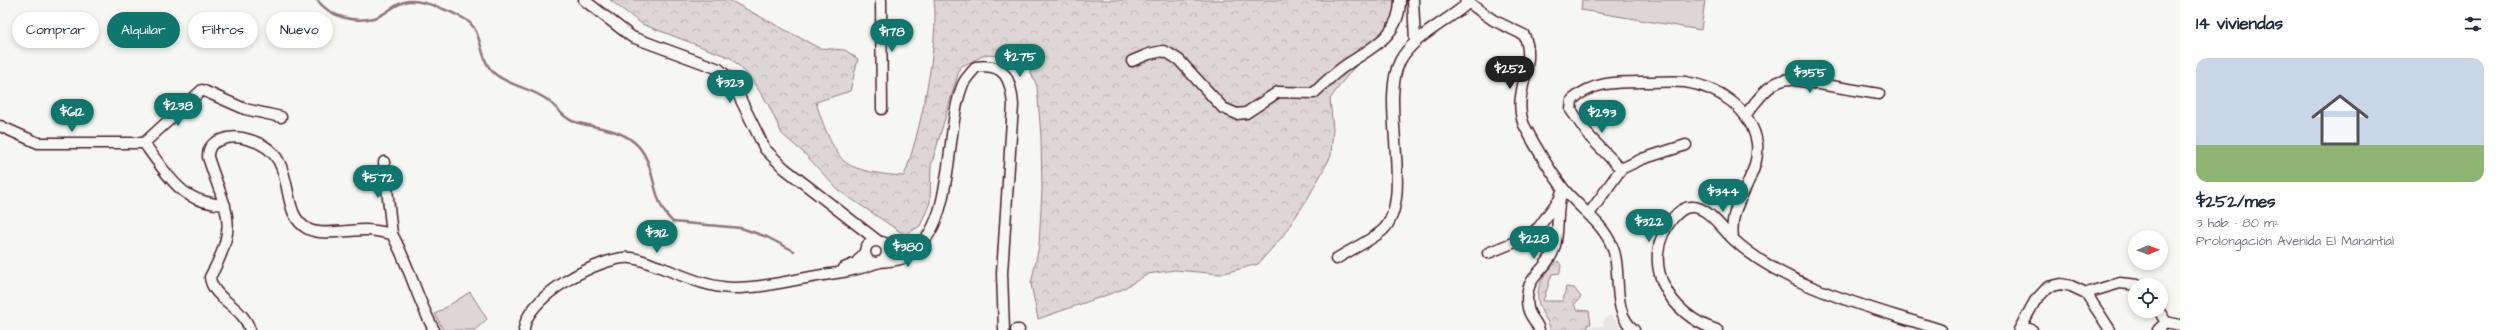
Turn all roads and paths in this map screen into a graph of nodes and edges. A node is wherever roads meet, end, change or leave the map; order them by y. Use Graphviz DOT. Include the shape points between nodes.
graph roads {
  1 [pos="584,0"];
  2 [pos="880,0"];
  3 [pos="1400,0"];
  4 [pos="1414,0"];
  5 [pos="1466,1"];
  6 [pos="1416,41"];
  7 [pos="1132,60"];
  8 [pos="1880,94"];
  9 [pos="882,109"];
  10 [pos="1746,114"];
  11 [pos="281,117"];
  12 [pos="0,126"];
  13 [pos="144,143"];
  14 [pos="1686,145"];
  15 [pos="384,162"];
  16 [pos="1621,169"];
  17 [pos="1563,188"];
  18 [pos="1558,200"];
  19 [pos="225,206"];
  20 [pos="1589,214"];
  21 [pos="862,227"];
  22 [pos="392,234"];
  23 [pos="1733,239"];
  24 [pos="880,242"];
  25 [pos="922,243"];
  26 [pos="866,249"];
  27 [pos="1488,253"];
  28 [pos="1336,259"];
  29 [pos="877,263"];
  30 [pos="834,273"];
  31 [pos="2128,284"];
  32 [pos="2086,293"];
  33 [pos="2163,318"];
  34 [pos="2166,322"];
  35 [pos="2180,325"];
  36 [pos="2020,328"];
  37 [pos="250,330"];
  38 [pos="434,330"];
  39 [pos="524,330"];
  40 [pos="1004,330"];
  41 [pos="1539,330"];
  42 [pos="1634,330"];
  43 [pos="1717,330"];
  44 [pos="1941,330"];
  45 [pos="2032,330"];
  46 [pos="2110,330"];
  47 [pos="2158,330"];
  1 -- 21 [label="street" via="632,37 719,68 731,80 765,149 784,168"];
  2 -- 9 [label="street"];
  3 -- 7 [label="street" via="1397,21 1391,33 1348,63 1314,92 1278,92 1246,113 1232,113 1223,108 1179,60 1168,52 1148,54"];
  4 -- 6 [label="street"];
  5 -- 6 [label="street" via="1450,19"];
  5 -- 17 [label="street" via="1492,20 1524,35 1530,58 1520,88 1521,119 1539,153"];
  6 -- 28 [label="street" via="1400,62 1395,76 1396,195 1391,217 1382,231"];
  8 -- 10 [label="street" via="1789,79 1780,80 1773,83"];
  10 -- 16 [label="street" via="1728,99 1708,88 1685,82 1613,82 1580,93 1572,100 1570,110 1590,137"];
  10 -- 23 [label="street" via="1757,144 1753,171 1734,212"];
  11 -- 13 [label="street" via="246,109 202,90"];
  12 -- 13 [label="street" via="38,143"];
  13 -- 19 [label="street" via="188,195"];
  14 -- 16 [label="street" via="1642,159"];
  15 -- 22 [label="street"];
  16 -- 20 [label="street"];
  17 -- 18 [label="street"];
  17 -- 20 [label="street"];
  18 -- 27 [label="street" via="1539,227 1527,237"];
  18 -- 41 [label="street" via="1554,250 1531,278 1527,292 1528,310"];
  19 -- 22 [label="street" via="208,157 208,149 215,142 240,137 256,142 278,158 286,176 293,214 308,229 323,232 373,230"];
  19 -- 37 [label="street" via="229,225 228,238 210,277 210,283 213,290 236,308"];
  20 -- 42 [label="street" via="1612,246 1619,301 1624,317"];
  21 -- 24 [label="street"];
  21 -- 26 [label="street"];
  22 -- 38 [label="street"];
  23 -- 43 [label="street" via="1706,212 1693,207 1680,210 1669,223 1660,242 1658,261 1661,281 1674,304 1700,325"];
  23 -- 44 [label="street" via="1763,263 1817,288"];
  24 -- 25 [label="street" via="903,250"];
  24 -- 26 [label="street" via="872,242"];
  24 -- 29 [label="street" via="886,247 887,253 885,259"];
  25 -- 29 [label="street" via="906,257"];
  25 -- 40 [label="street" via="935,223 942,197 954,113 963,82 976,67 987,65 1000,70 1011,84 1013,105 1002,273"];
  26 -- 29 [label="street" via="869,260"];
  26 -- 30 [label="street" via="856,262"];
  29 -- 30 [label="street"];
  30 -- 39 [label="street" via="756,287 732,288 701,283 642,260 617,260 592,269 548,292 533,307"];
  31 -- 32 [label="street" via="2120,283"];
  32 -- 36 [label="street" via="2061,284 2048,287 2035,301"];
  32 -- 46 [label="street"];
  33 -- 34 [label="street"];
  34 -- 35 [label="street"];
  34 -- 47 [label="street"];
  36 -- 45 [label="street"];
}
